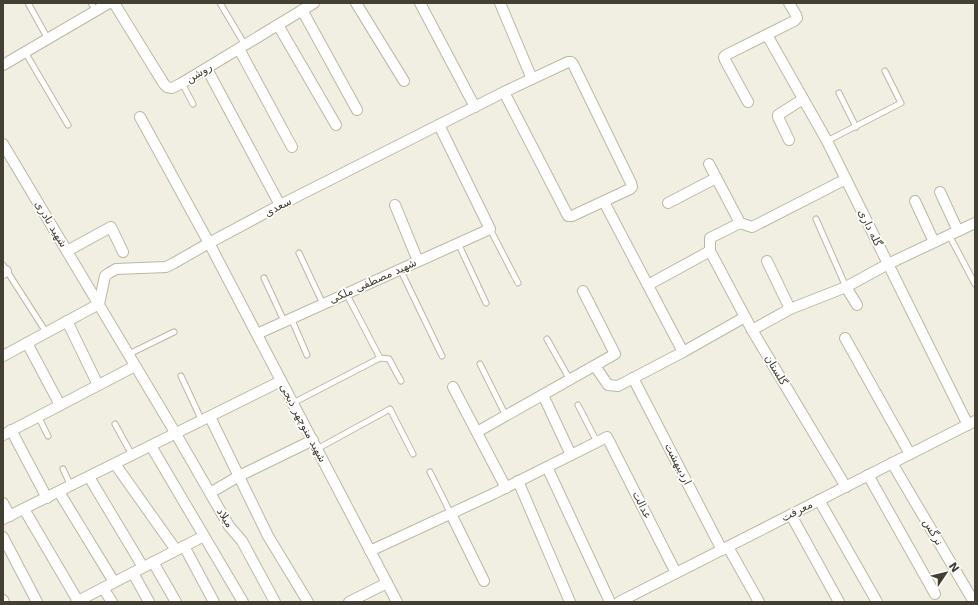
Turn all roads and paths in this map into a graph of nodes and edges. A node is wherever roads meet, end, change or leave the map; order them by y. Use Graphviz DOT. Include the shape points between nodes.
graph roads {
  1 [pos="28,3"];
  2 [pos="109,3"];
  3 [pos="114,3"];
  4 [pos="220,3"];
  5 [pos="314,3"];
  6 [pos="356,3"];
  7 [pos="420,3"];
  8 [pos="500,3"];
  9 [pos="790,3"];
  10 [pos="94,7"];
  11 [pos="302,10"];
  12 [pos="278,25"];
  13 [pos="767,35"];
  14 [pos="48,39"];
  15 [pos="242,47"];
  16 [pos="25,52"];
  17 [pos="3,65"];
  18 [pos="206,69"];
  19 [pos="885,71"];
  20 [pos="532,79"];
  21 [pos="404,81"];
  22 [pos="182,83"];
  23 [pos="504,92"];
  24 [pos="839,93"];
  25 [pos="803,99"];
  26 [pos="748,102"];
  27 [pos="193,104"];
  28 [pos="475,107"];
  29 [pos="357,110"];
  30 [pos="140,117"];
  31 [pos="68,125"];
  32 [pos="336,125"];
  33 [pos="439,125"];
  34 [pos="856,127"];
  35 [pos="789,140"];
  36 [pos="827,140"];
  37 [pos="3,144"];
  38 [pos="292,147"];
  39 [pos="709,164"];
  40 [pos="716,178"];
  41 [pos="846,179"];
  42 [pos="940,192"];
  43 [pos="915,201"];
  44 [pos="604,202"];
  45 [pos="668,202"];
  46 [pos="280,205"];
  47 [pos="395,205"];
  48 [pos="816,219"];
  49 [pos="975,222"];
  50 [pos="740,223"];
  51 [pos="490,229"];
  52 [pos="954,233"];
  53 [pos="934,242"];
  54 [pos="209,243"];
  55 [pos="458,243"];
  56 [pos="67,251"];
  57 [pos="710,251"];
  58 [pos="122,252"];
  59 [pos="299,253"];
  60 [pos="418,261"];
  61 [pos="767,261"];
  62 [pos="888,264"];
  63 [pos="400,269"];
  64 [pos="4,270"];
  65 [pos="264,278"];
  66 [pos="518,282"];
  67 [pos="975,284"];
  68 [pos="648,285"];
  69 [pos="846,286"];
  70 [pos="583,291"];
  71 [pos="346,293"];
  72 [pos="486,303"];
  73 [pos="99,304"];
  74 [pos="323,304"];
  75 [pos="857,305"];
  76 [pos="790,309"];
  77 [pos="745,317"];
  78 [pos="288,320"];
  79 [pos="67,321"];
  80 [pos="752,330"];
  81 [pos="46,332"];
  82 [pos="174,332"];
  83 [pos="256,334"];
  84 [pos="845,338"];
  85 [pos="547,339"];
  86 [pos="27,343"];
  87 [pos="683,352"];
  88 [pos="129,354"];
  89 [pos="306,355"];
  90 [pos="3,356"];
  91 [pos="442,356"];
  92 [pos="380,358"];
  93 [pos="480,364"];
  94 [pos="135,366"];
  95 [pos="595,366"];
  96 [pos="181,376"];
  97 [pos="633,378"];
  98 [pos="570,380"];
  99 [pos="281,381"];
  100 [pos="401,381"];
  101 [pos="98,385"];
  102 [pos="454,387"];
  103 [pos="543,395"];
  104 [pos="293,403"];
  105 [pos="60,405"];
  106 [pos="578,405"];
  107 [pos="38,416"];
  108 [pos="506,416"];
  109 [pos="206,419"];
  110 [pos="971,423"];
  111 [pos="115,424"];
  112 [pos="7,432"];
  113 [pos="477,432"];
  114 [pos="176,434"];
  115 [pos="48,436"];
  116 [pos="597,442"];
  117 [pos="315,445"];
  118 [pos="151,446"];
  119 [pos="413,454"];
  120 [pos="910,454"];
  121 [pos="132,455"];
  122 [pos="571,455"];
  123 [pos="892,463"];
  124 [pos="114,464"];
  125 [pos="547,467"];
  126 [pos="64,469"];
  127 [pos="430,472"];
  128 [pos="239,476"];
  129 [pos="868,476"];
  130 [pos="89,477"];
  131 [pos="518,482"];
  132 [pos="71,486"];
  133 [pos="846,487"];
  134 [pos="506,488"];
  135 [pos="59,492"];
  136 [pos="210,493"];
  137 [pos="47,498"];
  138 [pos="819,500"];
  139 [pos="3,503"];
  140 [pos="24,509"];
  141 [pos="450,514"];
  142 [pos="790,515"];
  143 [pos="6,518"];
  144 [pos="204,536"];
  145 [pos="3,537"];
  146 [pos="180,548"];
  147 [pos="725,548"];
  148 [pos="370,550"];
  149 [pos="153,562"];
  150 [pos="143,567"];
  151 [pos="133,573"];
  152 [pos="676,573"];
  153 [pos="484,581"];
  154 [pos="114,582"];
  155 [pos="387,583"];
  156 [pos="103,588"];
  157 [pos="935,594"];
  158 [pos="634,599"];
  159 [pos="77,601"];
  160 [pos="355,601"];
  161 [pos="37,602"];
  162 [pos="112,602"];
  163 [pos="149,602"];
  164 [pos="176,602"];
  165 [pos="214,602"];
  166 [pos="243,602"];
  167 [pos="274,602"];
  168 [pos="308,602"];
  169 [pos="397,602"];
  170 [pos="570,602"];
  171 [pos="610,602"];
  172 [pos="619,602"];
  173 [pos="759,602"];
  174 [pos="838,602"];
  175 [pos="877,602"];
  176 [pos="974,602"];
  1 -- 14 [label="lane"];
  2 -- 10 [label="street"];
  3 -- 22 [label="street, روشن" via="167,87 172,88"];
  4 -- 15 [label="lane"];
  5 -- 11 [label="street, روشن"];
  6 -- 21 [label="street"];
  7 -- 28 [label="street"];
  8 -- 20 [label="street"];
  9 -- 13 [label="street" via="797,18"];
  10 -- 14 [label="street"];
  11 -- 12 [label="street, روشن"];
  11 -- 29 [label="street"];
  12 -- 15 [label="street, روشن"];
  12 -- 32 [label="street"];
  13 -- 25 [label="street, گله داری"];
  13 -- 26 [label="street" via="724,57"];
  14 -- 16 [label="street"];
  15 -- 18 [label="street, روشن"];
  15 -- 38 [label="street"];
  16 -- 17 [label="street"];
  16 -- 31 [label="lane"];
  18 -- 22 [label="street, روشن"];
  18 -- 46 [label="street"];
  19 -- 34 [label="lane" via="901,103"];
  20 -- 23 [label="street, سعدی"];
  20 -- 44 [label="street, سعدی" via="568,62 573,64 632,186"];
  22 -- 27 [label="lane"];
  23 -- 28 [label="street, سعدی"];
  23 -- 44 [label="street" via="568,216"];
  24 -- 34 [label="lane"];
  25 -- 35 [label="street" via="778,114"];
  25 -- 36 [label="street, گله داری"];
  28 -- 33 [label="street, سعدی"];
  30 -- 54 [label="street, شهید منوچهر ذبحی"];
  33 -- 46 [label="street, سعدی"];
  33 -- 51 [label="street"];
  34 -- 36 [label="lane"];
  36 -- 41 [label="street, گله داری"];
  37 -- 56 [label="street, شهید نادری"];
  39 -- 40 [label="street"];
  40 -- 45 [label="street"];
  40 -- 50 [label="street"];
  41 -- 50 [label="street" via="752,227"];
  41 -- 62 [label="street, گله داری"];
  42 -- 52 [label="street"];
  43 -- 53 [label="street"];
  44 -- 68 [label="street"];
  46 -- 54 [label="street, سعدی"];
  47 -- 60 [label="street"];
  48 -- 69 [label="lane"];
  49 -- 52 [label="street"];
  50 -- 57 [label="street" via="710,238"];
  51 -- 55 [label="street, شهید مصطفی ملکی"];
  51 -- 66 [label="lane"];
  52 -- 53 [label="street"];
  52 -- 67 [label="lane"];
  53 -- 62 [label="street"];
  54 -- 73 [label="street, سعدی" via="166,267 116,270 108,273 105,276"];
  54 -- 83 [label="street, شهید منوچهر ذبحی"];
  55 -- 60 [label="street, شهید مصطفی ملکی"];
  55 -- 72 [label="lane"];
  56 -- 58 [label="street" via="111,227"];
  56 -- 73 [label="street, شهید نادری"];
  57 -- 68 [label="street"];
  57 -- 77 [label="street, گلستان"];
  59 -- 74 [label="lane"];
  60 -- 63 [label="street, شهید مصطفی ملکی"];
  61 -- 76 [label="street"];
  62 -- 69 [label="street"];
  62 -- 110 [label="street, گله داری"];
  63 -- 71 [label="street, شهید مصطفی ملکی"];
  63 -- 91 [label="lane"];
  64 -- 81 [label="lane"];
  65 -- 78 [label="lane"];
  68 -- 87 [label="street"];
  69 -- 75 [label="street"];
  69 -- 76 [label="street"];
  70 -- 95 [label="street" via="615,354"];
  71 -- 74 [label="street, شهید مصطفی ملکی"];
  71 -- 92 [label="lane"];
  73 -- 79 [label="street"];
  73 -- 88 [label="street, شهید نادری"];
  74 -- 78 [label="street, شهید مصطفی ملکی"];
  76 -- 80 [label="street"];
  77 -- 80 [label="street, گلستان"];
  77 -- 87 [label="street"];
  78 -- 83 [label="street, شهید مصطفی ملکی"];
  78 -- 89 [label="lane"];
  79 -- 81 [label="street"];
  79 -- 101 [label="street"];
  80 -- 133 [label="street, گلستان"];
  81 -- 86 [label="street"];
  82 -- 88 [label="lane"];
  83 -- 99 [label="street, شهید منوچهر ذبحی"];
  84 -- 120 [label="street"];
  85 -- 98 [label="lane"];
  86 -- 90 [label="street"];
  86 -- 105 [label="street"];
  87 -- 97 [label="street"];
  88 -- 94 [label="street, شهید نادری"];
  92 -- 100 [label="lane" via="389,358"];
  92 -- 104 [label="lane"];
  93 -- 108 [label="lane"];
  94 -- 101 [label="street"];
  94 -- 114 [label="street, میلاد"];
  95 -- 97 [label="street" via="608,385 618,386"];
  95 -- 98 [label="street"];
  96 -- 109 [label="lane"];
  97 -- 147 [label="street, اردیبهشت"];
  98 -- 103 [label="street"];
  99 -- 104 [label="street, شهید منوچهر ذبحی"];
  99 -- 109 [label="street"];
  101 -- 105 [label="street"];
  102 -- 113 [label="street"];
  103 -- 108 [label="street"];
  103 -- 122 [label="street"];
  104 -- 117 [label="street, شهید منوچهر ذبحی"];
  105 -- 107 [label="street"];
  106 -- 116 [label="lane"];
  107 -- 112 [label="street"];
  107 -- 115 [label="lane"];
  108 -- 113 [label="street"];
  109 -- 114 [label="street"];
  109 -- 128 [label="street"];
  110 -- 120 [label="street, معرفت"];
  111 -- 121 [label="lane"];
  112 -- 137 [label="street"];
  113 -- 134 [label="street"];
  114 -- 118 [label="street"];
  114 -- 136 [label="street, میلاد"];
  116 -- 122 [label="street"];
  116 -- 152 [label="street, عدالت" via="607,437"];
  117 -- 119 [label="lane" via="390,409"];
  117 -- 128 [label="street"];
  117 -- 148 [label="street, شهید منوچهر ذبحی"];
  118 -- 121 [label="street"];
  118 -- 144 [label="street"];
  120 -- 123 [label="street, معرفت"];
  121 -- 124 [label="street"];
  122 -- 125 [label="street"];
  123 -- 129 [label="street, معرفت"];
  123 -- 176 [label="street, نرگس"];
  124 -- 130 [label="street"];
  124 -- 146 [label="street"];
  125 -- 131 [label="street"];
  125 -- 171 [label="street"];
  126 -- 132 [label="lane"];
  127 -- 141 [label="lane"];
  128 -- 136 [label="street"];
  128 -- 168 [label="street" via="268,536"];
  129 -- 133 [label="street, معرفت"];
  129 -- 157 [label="street"];
  130 -- 132 [label="street"];
  130 -- 150 [label="street"];
  131 -- 134 [label="street"];
  131 -- 170 [label="street"];
  132 -- 135 [label="street"];
  133 -- 138 [label="street, معرفت"];
  134 -- 141 [label="street"];
  135 -- 137 [label="street"];
  135 -- 154 [label="street"];
  136 -- 167 [label="street, میلاد" via="229,526 242,541"];
  137 -- 140 [label="street"];
  138 -- 142 [label="street, معرفت"];
  138 -- 175 [label="street"];
  139 -- 143 [label="street"];
  140 -- 143 [label="street"];
  140 -- 159 [label="street"];
  141 -- 148 [label="street"];
  141 -- 153 [label="street"];
  142 -- 147 [label="street, معرفت"];
  142 -- 174 [label="street"];
  144 -- 146 [label="street"];
  144 -- 166 [label="street"];
  145 -- 161 [label="street"];
  146 -- 149 [label="street"];
  146 -- 165 [label="street"];
  147 -- 152 [label="street, معرفت"];
  147 -- 173 [label="street, اردیبهشت"];
  148 -- 155 [label="street, شهید منوچهر ذبحی"];
  149 -- 150 [label="street"];
  149 -- 164 [label="street"];
  150 -- 151 [label="street"];
  151 -- 154 [label="street"];
  151 -- 163 [label="street"];
  152 -- 158 [label="street, معرفت"];
  154 -- 156 [label="street"];
  155 -- 160 [label="street"];
  155 -- 169 [label="street, شهید منوچهر ذبحی"];
  156 -- 159 [label="street"];
  156 -- 162 [label="street"];
  158 -- 172 [label="street, معرفت"];
}
